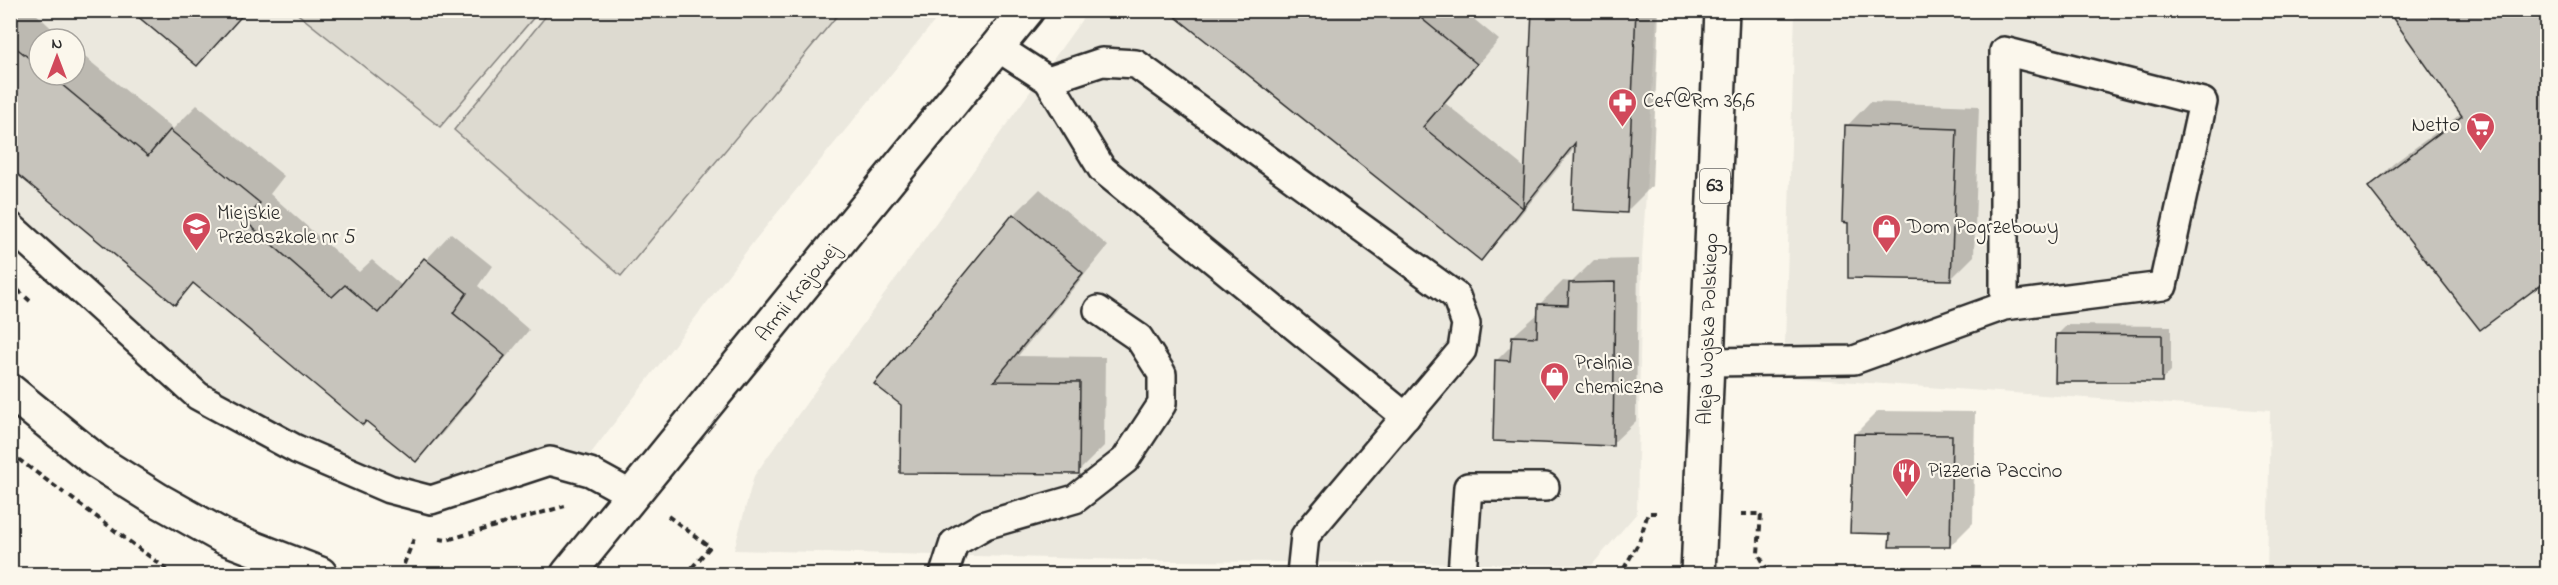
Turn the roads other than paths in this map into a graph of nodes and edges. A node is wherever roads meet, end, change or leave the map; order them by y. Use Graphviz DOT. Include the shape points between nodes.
graph roads {
  1 [pos="1027,10"];
  2 [pos="1722,10"];
  3 [pos="998,48"];
  4 [pos="1048,80"];
  5 [pos="10,226"];
  6 [pos="2004,306"];
  7 [pos="1098,310"];
  8 [pos="1709,362"];
  9 [pos="10,391"];
  10 [pos="1406,417"];
  11 [pos="1545,487"];
  12 [pos="632,495"];
  13 [pos="320,574"];
  14 [pos="568,574"];
  15 [pos="944,574"];
  16 [pos="1301,574"];
  17 [pos="1462,574"];
  18 [pos="1698,574"];
  1 -- 3 [label="street, Armii Krajowej"];
  2 -- 8 [label="street, Aleja Wojska Polskiego / 63"];
  3 -- 4 [label="lane"];
  3 -- 12 [label="street, Armii Krajowej"];
  4 -- 10 [label="lane" via="1102,169"];
  4 -- 10 [label="lane" via="1102,62 1136,64 1456,296 1467,324 1462,350"];
  5 -- 12 [label="lane" via="198,396 296,449 389,489 431,500 550,461 590,472"];
  6 -- 6 [label="lane" via="2163,286 2203,102 2004,51"];
  6 -- 8 [label="lane" via="1854,360"];
  7 -- 15 [label="lane" via="1138,338 1162,374 1162,404 1125,460 1075,499 985,525 954,543"];
  8 -- 18 [label="street, Aleja Wojska Polskiego / 63"];
  9 -- 13 [label="street" via="96,461 158,500 224,537"];
  10 -- 16 [label="lane" via="1305,536"];
  11 -- 17 [label="lane" via="1468,487"];
  12 -- 14 [label="street, Armii Krajowej"];
}
